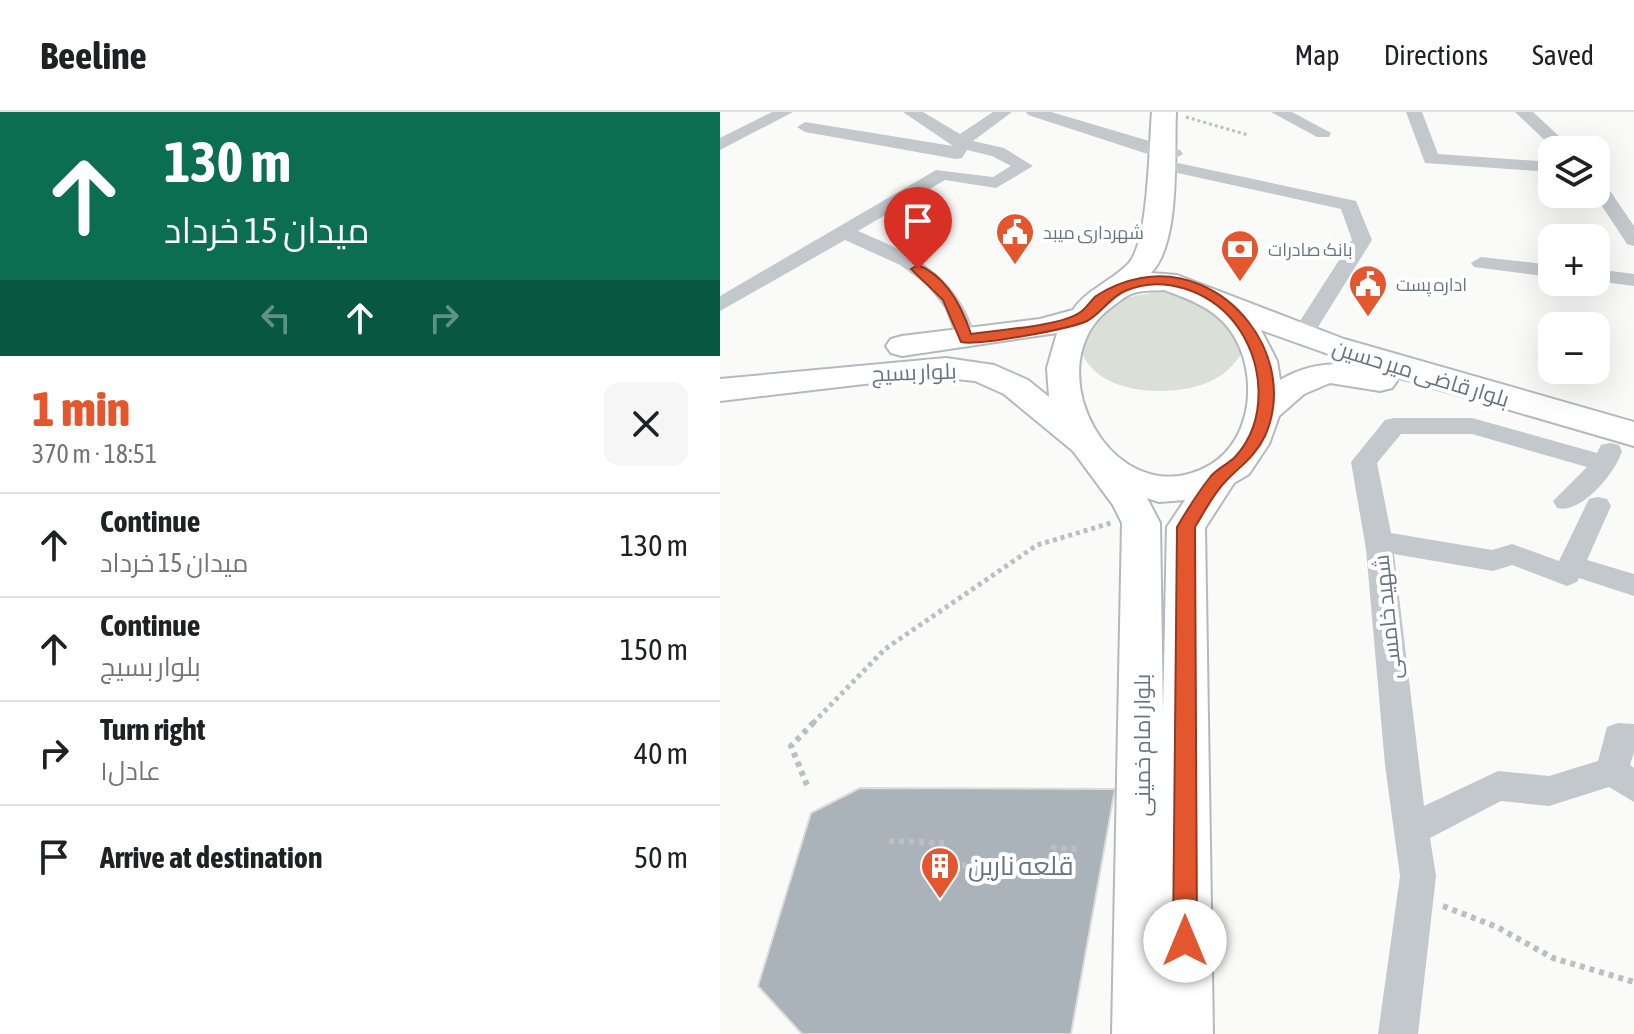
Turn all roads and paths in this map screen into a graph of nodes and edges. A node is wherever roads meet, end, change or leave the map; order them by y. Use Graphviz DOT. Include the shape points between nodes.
graph roads {
  1 [pos="736,112"];
  2 [pos="785,112"];
  3 [pos="911,112"];
  4 [pos="1004,112"];
  5 [pos="1034,112"];
  6 [pos="1279,112"];
  7 [pos="1414,112"];
  8 [pos="1523,112"];
  9 [pos="1171,113"];
  10 [pos="763,122"];
  11 [pos="805,127"];
  12 [pos="1323,133"];
  13 [pos="1248,135"];
  14 [pos="1550,136"];
  15 [pos="720,145"];
  16 [pos="961,148"];
  17 [pos="1168,161"];
  18 [pos="1538,166"];
  19 [pos="942,174"];
  20 [pos="1610,204"];
  21 [pos="843,232"];
  22 [pos="1634,240"];
  23 [pos="1481,263"];
  24 [pos="1538,269"];
  25 [pos="1610,277"];
  26 [pos="1634,280"];
  27 [pos="1120,288"];
  28 [pos="1202,290"];
  29 [pos="721,302"];
  30 [pos="1083,317"];
  31 [pos="1302,335"];
  32 [pos="966,339"];
  33 [pos="893,359"];
  34 [pos="720,365"];
  35 [pos="720,390"];
  36 [pos="1265,410"];
  37 [pos="1621,450"];
  38 [pos="1095,456"];
  39 [pos="1219,478"];
  40 [pos="1566,501"];
  41 [pos="1598,506"];
  42 [pos="1136,513"];
  43 [pos="1379,541"];
  44 [pos="1571,565"];
  45 [pos="1634,585"];
  46 [pos="1634,738"];
  47 [pos="1624,779"];
  48 [pos="807,785"];
  49 [pos="1411,830"];
  50 [pos="889,841"];
  51 [pos="1077,849"];
  52 [pos="1415,895"];
  53 [pos="1634,982"];
  54 [pos="1140,1034"];
  55 [pos="1185,1034"];
  56 [pos="1398,1034"];
  1 -- 10 [label="street"];
  2 -- 10 [label="street"];
  3 -- 16 [label="street"];
  4 -- 16 [label="street" via="967,137"];
  5 -- 17 [label="street"];
  6 -- 12 [label="street"];
  7 -- 18 [label="street" via="1431,159"];
  8 -- 14 [label="street"];
  9 -- 13 [label="path"];
  9 -- 17 [label="main road"];
  10 -- 15 [label="street"];
  11 -- 16 [label="street"];
  16 -- 19 [label="street"];
  16 -- 19 [label="street" via="998,152 1024,166 996,183"];
  17 -- 27 [label="main road" via="1149,253"];
  17 -- 28 [label="main road" via="1177,264"];
  17 -- 31 [label="street" via="1349,205 1362,240"];
  19 -- 21 [label="street"];
  20 -- 22 [label="street"];
  21 -- 29 [label="street"];
  21 -- 32 [label="street" via="901,257 934,281 956,309"];
  23 -- 24 [label="street"];
  25 -- 26 [label="street"];
  27 -- 28 [label="main road" via="1167,281"];
  27 -- 30 [label="main road"];
  28 -- 31 [label="main road, بلوار قاضی میر حسین"];
  28 -- 36 [label="main road" via="1233,311 1250,332 1267,383"];
  30 -- 32 [label="main road, بلوار بسیج"];
  30 -- 38 [label="main road" via="1070,339 1063,391 1070,419"];
  31 -- 37 [label="main road, بلوار قاضی میر حسین" via="1464,387"];
  32 -- 33 [label="main road, بلوار بسیج"];
  33 -- 34 [label="main road, بلوار بسیج"];
  33 -- 35 [label="main road, بلوار بسیج"];
  33 -- 38 [label="main road, بلوار بسیج" via="982,372 1016,387"];
  36 -- 37 [label="main road, بلوار قاضی میر حسین" via="1291,384 1343,373"];
  36 -- 39 [label="main road" via="1241,461"];
  37 -- 40 [label="street"];
  37 -- 43 [label="street, شهید خامسی" via="1472,426 1394,426 1364,462"];
  38 -- 39 [label="main road" via="1131,482 1160,489"];
  38 -- 42 [label="main road, بلوار امام خمینی"];
  39 -- 55 [label="main road, بلوار امام خمینی" via="1186,527"];
  41 -- 44 [label="street"];
  42 -- 48 [label="path" via="1037,545 885,649 791,746"];
  42 -- 54 [label="main road, بلوار امام خمینی" via="1143,579"];
  43 -- 44 [label="street" via="1493,561 1512,554 1567,575"];
  43 -- 49 [label="street, شهید خامسی"];
  44 -- 45 [label="street"];
  46 -- 47 [label="street" via="1618,737"];
  47 -- 49 [label="street" via="1549,791 1498,786"];
  49 -- 52 [label="street, شهید خامسی" via="1418,876"];
  50 -- 51 [label="path" via="946,843 940,863 1046,874 1053,848"];
  52 -- 53 [label="path" via="1497,927 1553,958"];
  52 -- 56 [label="street, شهید خامسی"];
}
